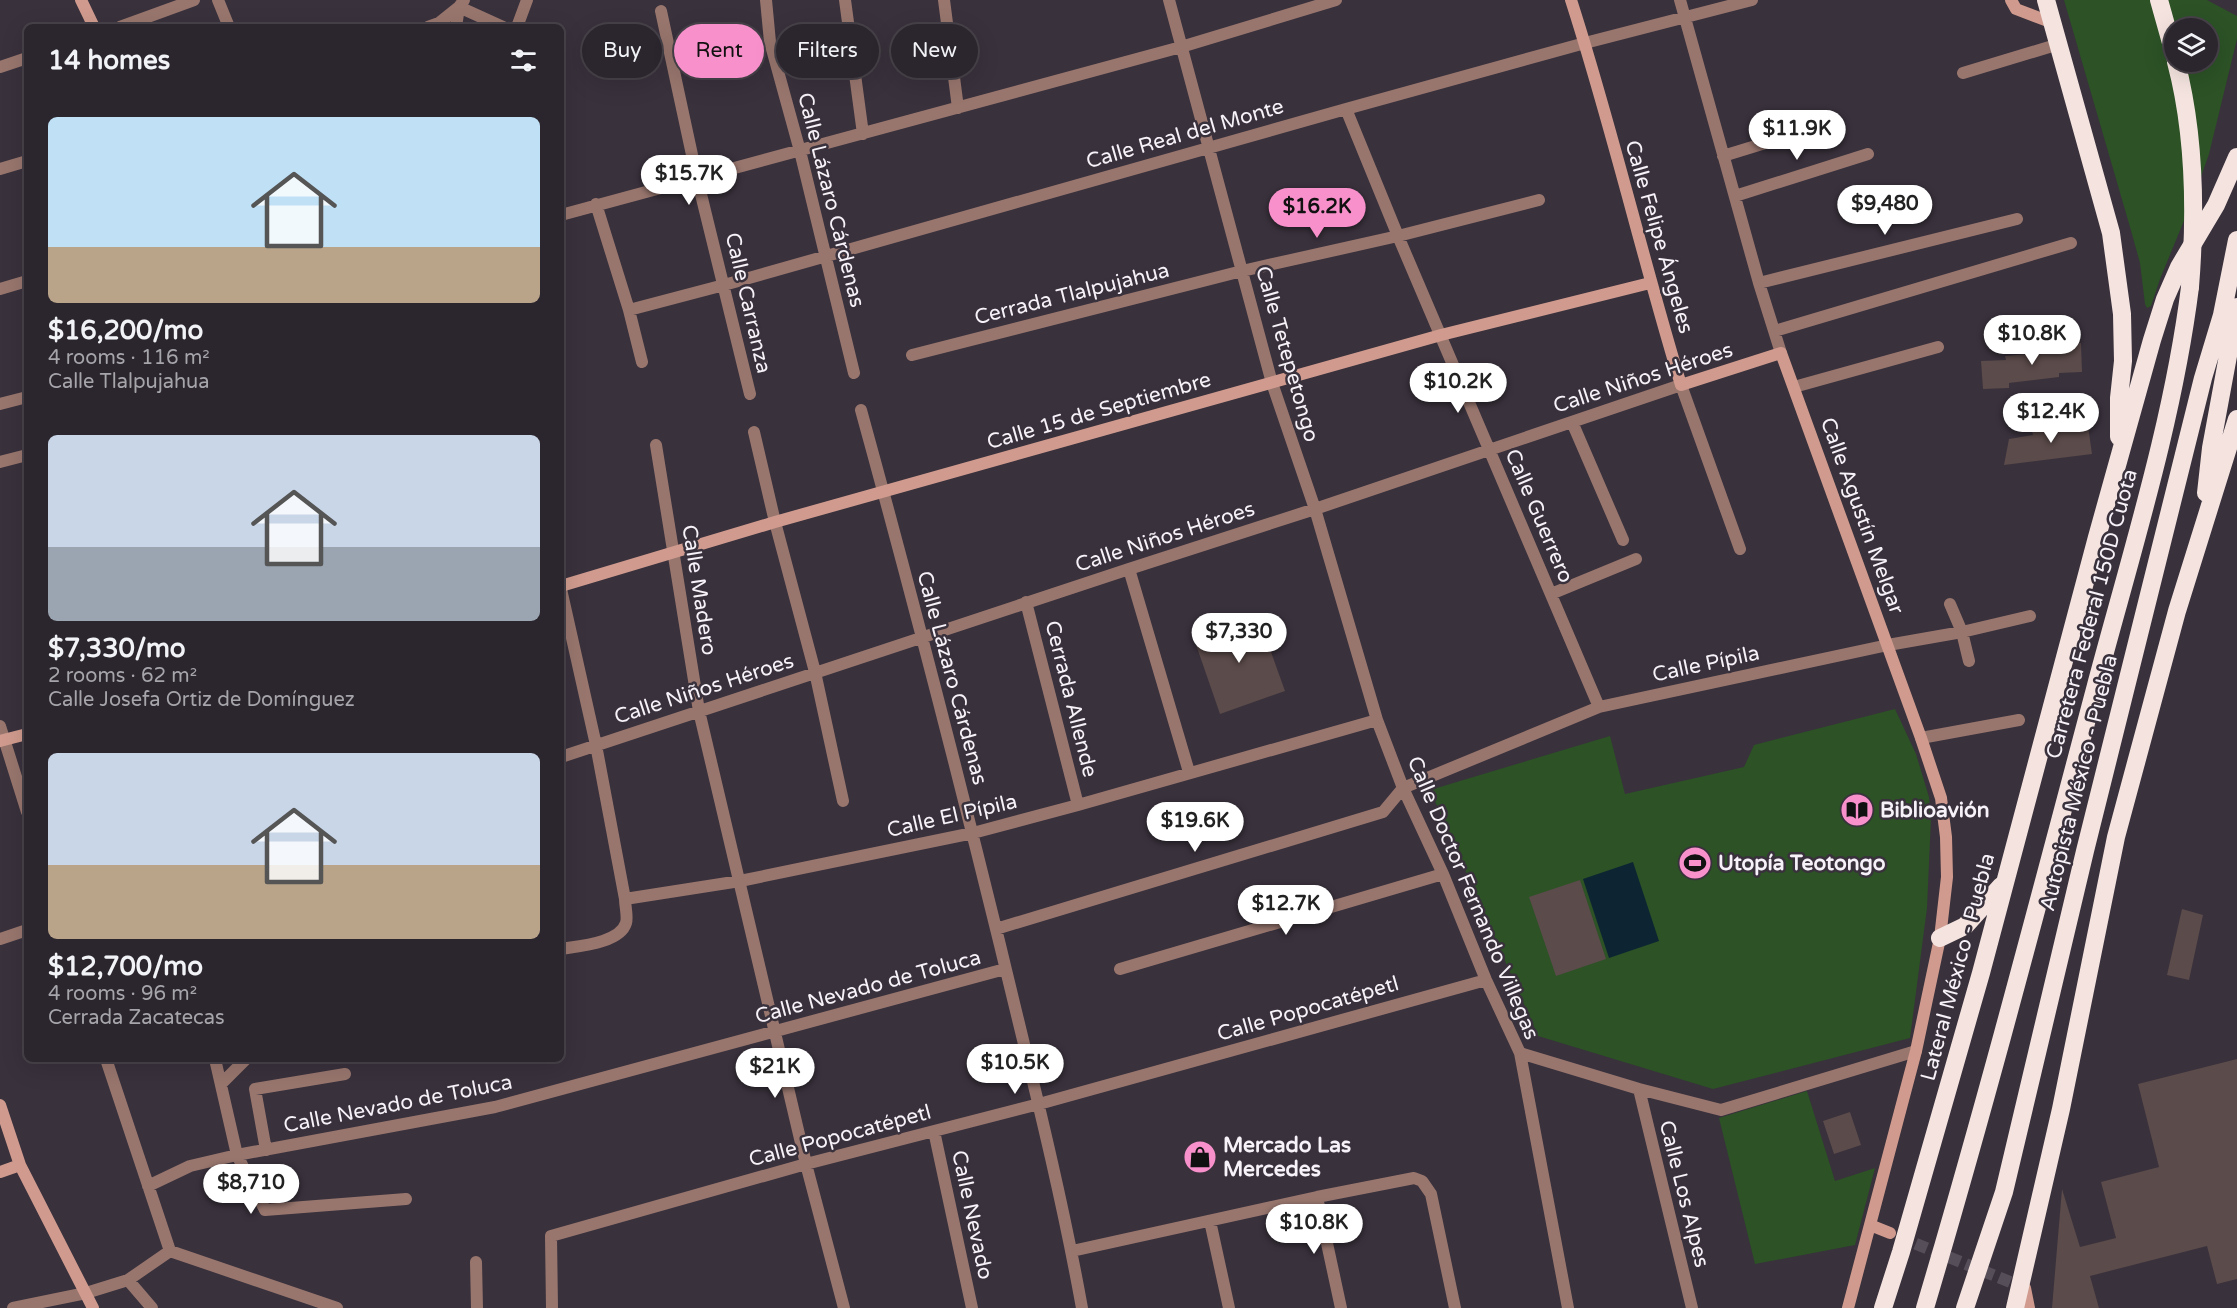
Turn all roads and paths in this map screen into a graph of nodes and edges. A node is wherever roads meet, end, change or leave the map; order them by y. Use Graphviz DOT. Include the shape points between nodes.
graph roads {
  1 [pos="81,0"];
  2 [pos="194,0"];
  3 [pos="218,0"];
  4 [pos="527,0"];
  5 [pos="766,0"];
  6 [pos="845,0"];
  7 [pos="944,0"];
  8 [pos="1169,0"];
  9 [pos="1336,0"];
  10 [pos="1571,0"];
  11 [pos="1680,0"];
  12 [pos="1752,0"];
  13 [pos="2011,0"];
  14 [pos="2046,0"];
  15 [pos="2159,0"];
  16 [pos="462,4"];
  17 [pos="661,11"];
  18 [pos="1686,18"];
  19 [pos="2164,18"];
  20 [pos="2053,23"];
  21 [pos="93,24"];
  22 [pos="128,24"];
  23 [pos="228,24"];
  24 [pos="436,24"];
  25 [pos="457,24"];
  26 [pos="498,24"];
  27 [pos="518,24"];
  28 [pos="1585,43"];
  29 [pos="2058,44"];
  30 [pos="1181,47"];
  31 [pos="24,59"];
  32 [pos="0,67"];
  33 [pos="2178,72"];
  34 [pos="1962,73"];
  35 [pos="958,108"];
  36 [pos="1346,109"];
  37 [pos="1817,127"];
  38 [pos="863,134"];
  39 [pos="1209,147"];
  40 [pos="800,151"];
  41 [pos="1869,153"];
  42 [pos="1723,156"];
  43 [pos="2237,157"];
  44 [pos="24,162"];
  45 [pos="0,169"];
  46 [pos="698,178"];
  47 [pos="1736,196"];
  48 [pos="1539,200"];
  49 [pos="597,204"];
  50 [pos="564,214"];
  51 [pos="2017,219"];
  52 [pos="1398,236"];
  53 [pos="2237,240"];
  54 [pos="2071,243"];
  55 [pos="826,255"];
  56 [pos="1242,271"];
  57 [pos="24,282"];
  58 [pos="1650,283"];
  59 [pos="1759,283"];
  60 [pos="724,285"];
  61 [pos="0,289"];
  62 [pos="2237,306"];
  63 [pos="629,310"];
  64 [pos="1774,331"];
  65 [pos="1441,335"];
  66 [pos="1938,347"];
  67 [pos="1781,353"];
  68 [pos="912,355"];
  69 [pos="642,362"];
  70 [pos="854,374"];
  71 [pos="1272,383"];
  72 [pos="1681,385"];
  73 [pos="1794,387"];
  74 [pos="750,394"];
  75 [pos="24,398"];
  76 [pos="0,404"];
  77 [pos="861,410"];
  78 [pos="2237,420"];
  79 [pos="1572,422"];
  80 [pos="754,432"];
  81 [pos="2237,432"];
  82 [pos="656,445"];
  83 [pos="1489,450"];
  84 [pos="24,456"];
  85 [pos="2226,456"];
  86 [pos="0,462"];
  87 [pos="2118,463"];
  88 [pos="884,492"];
  89 [pos="1315,510"];
  90 [pos="775,522"];
  91 [pos="2202,531"];
  92 [pos="1623,540"];
  93 [pos="1740,549"];
  94 [pos="673,554"];
  95 [pos="1636,559"];
  96 [pos="1129,568"];
  97 [pos="564,586"];
  98 [pos="1551,594"];
  99 [pos="564,601"];
  100 [pos="1026,602"];
  101 [pos="1950,604"];
  102 [pos="2030,616"];
  103 [pos="1962,632"];
  104 [pos="922,637"];
  105 [pos="1888,645"];
  106 [pos="1969,662"];
  107 [pos="815,672"];
  108 [pos="1599,707"];
  109 [pos="699,711"];
  110 [pos="1377,720"];
  111 [pos="2019,720"];
  112 [pos="0,726"];
  113 [pos="24,735"];
  114 [pos="1921,738"];
  115 [pos="2,740"];
  116 [pos="596,745"];
  117 [pos="564,756"];
  118 [pos="1189,772"];
  119 [pos="1403,788"];
  120 [pos="843,801"];
  121 [pos="24,803"];
  122 [pos="1078,805"];
  123 [pos="973,833"];
  124 [pos="1443,874"];
  125 [pos="740,881"];
  126 [pos="2004,882"];
  127 [pos="625,899"];
  128 [pos="996,928"];
  129 [pos="24,931"];
  130 [pos="1940,938"];
  131 [pos="0,939"];
  132 [pos="564,948"];
  133 [pos="1005,969"];
  134 [pos="1120,969"];
  135 [pos="1486,980"];
  136 [pos="775,1033"];
  137 [pos="1916,1051"];
  138 [pos="1520,1053"];
  139 [pos="107,1062"];
  140 [pos="216,1062"];
  141 [pos="243,1062"];
  142 [pos="345,1074"];
  143 [pos="222,1083"];
  144 [pos="1639,1089"];
  145 [pos="1039,1104"];
  146 [pos="0,1105"];
  147 [pos="934,1131"];
  148 [pos="266,1150"];
  149 [pos="237,1155"];
  150 [pos="806,1164"];
  151 [pos="20,1166"];
  152 [pos="0,1172"];
  153 [pos="148,1186"];
  154 [pos="1317,1197"];
  155 [pos="406,1199"];
  156 [pos="1210,1221"];
  157 [pos="1870,1225"];
  158 [pos="1890,1233"];
  159 [pos="170,1251"];
  160 [pos="1072,1251"];
  161 [pos="476,1262"];
  162 [pos="128,1280"];
  163 [pos="2025,1288"];
  164 [pos="86,1293"];
  165 [pos="13,1308"];
  166 [pos="93,1308"];
  167 [pos="152,1308"];
  168 [pos="337,1308"];
  169 [pos="477,1308"];
  170 [pos="552,1308"];
  171 [pos="844,1308"];
  172 [pos="972,1308"];
  173 [pos="1082,1308"];
  174 [pos="1229,1308"];
  175 [pos="1341,1308"];
  176 [pos="1455,1308"];
  177 [pos="1568,1308"];
  178 [pos="1692,1308"];
  179 [pos="1848,1308"];
  180 [pos="1883,1308"];
  181 [pos="1925,1308"];
  182 [pos="1965,1308"];
  183 [pos="2015,1308"];
  184 [pos="2029,1308"];
  1 -- 21 [label="street"];
  2 -- 22 [label="street"];
  3 -- 23 [label="street"];
  4 -- 27 [label="street"];
  5 -- 40 [label="street, Calle Lázaro Cárdenas" via="770,42"];
  6 -- 38 [label="street"];
  7 -- 35 [label="street"];
  8 -- 30 [label="street, Calle Tetepetongo"];
  9 -- 30 [label="street"];
  10 -- 28 [label="street, Calle Felipe Ángeles"];
  11 -- 18 [label="street, Calle Agustín Melgar"];
  12 -- 18 [label="street, Calle Real del Monte"];
  13 -- 20 [label="street" via="2016,9"];
  14 -- 20 [label="highway"];
  15 -- 19 [label="highway"];
  16 -- 24 [label="street"];
  16 -- 25 [label="street"];
  16 -- 26 [label="street"];
  17 -- 46 [label="street, Calle Carranza"];
  18 -- 28 [label="street, Calle Real del Monte"];
  18 -- 42 [label="street, Calle Agustín Melgar"];
  20 -- 29 [label="highway"];
  28 -- 36 [label="street, Calle Real del Monte"];
  28 -- 58 [label="street, Calle Felipe Ángeles"];
  29 -- 34 [label="street"];
  29 -- 87 [label="highway" via="2108,216 2120,286 2123,361"];
  30 -- 35 [label="street"];
  30 -- 39 [label="street, Calle Tetepetongo"];
  31 -- 32 [label="street"];
  33 -- 181 [label="highway, Carretera Federal 150D Cuota, bridge" via="2192,168 2194,235 2173,391 2026,949"];
  35 -- 38 [label="street"];
  36 -- 39 [label="street, Calle Real del Monte"];
  36 -- 52 [label="street, Calle Guerrero"];
  37 -- 42 [label="street"];
  38 -- 40 [label="street"];
  39 -- 55 [label="street, Calle Real del Monte"];
  39 -- 56 [label="street, Calle Tetepetongo"];
  40 -- 46 [label="street"];
  40 -- 55 [label="street, Calle Lázaro Cárdenas"];
  41 -- 47 [label="street"];
  42 -- 47 [label="street, Calle Agustín Melgar"];
  43 -- 87 [label="highway" via="2165,299"];
  44 -- 45 [label="street"];
  46 -- 49 [label="street"];
  46 -- 60 [label="street, Calle Carranza"];
  47 -- 59 [label="street, Calle Agustín Melgar"];
  48 -- 52 [label="street"];
  49 -- 50 [label="street"];
  49 -- 63 [label="street"];
  51 -- 59 [label="street"];
  52 -- 56 [label="street, Cerrada Tlalpujahua"];
  52 -- 65 [label="street, Calle Guerrero"];
  53 -- 182 [label="highway, Autopista México - Puebla" via="2222,315 2166,525 2004,1192"];
  54 -- 64 [label="street"];
  55 -- 60 [label="street, Calle Real del Monte"];
  55 -- 70 [label="street, Calle Lázaro Cárdenas"];
  56 -- 68 [label="street, Cerrada Tlalpujahua"];
  56 -- 71 [label="street, Calle Tetepetongo"];
  57 -- 61 [label="street"];
  58 -- 65 [label="street, Calle 15 de Septiembre"];
  58 -- 72 [label="street, Calle Felipe Ángeles"];
  59 -- 64 [label="street, Calle Agustín Melgar"];
  60 -- 63 [label="street, Calle Real del Monte"];
  60 -- 74 [label="street, Calle Carranza"];
  62 -- 91 [label="highway" via="2211,448"];
  63 -- 69 [label="street"];
  64 -- 67 [label="street, Calle Agustín Melgar"];
  65 -- 71 [label="street, Calle 15 de Septiembre"];
  65 -- 83 [label="street, Calle Guerrero"];
  66 -- 73 [label="street"];
  67 -- 72 [label="street, Calle Niños Héroes"];
  67 -- 73 [label="street, Calle Agustín Melgar"];
  71 -- 88 [label="street, Calle 15 de Septiembre"];
  71 -- 89 [label="street, Calle Tetepetongo"];
  72 -- 79 [label="street, Calle Niños Héroes"];
  72 -- 93 [label="street, Calle Felipe Ángeles"];
  73 -- 105 [label="street, Calle Agustín Melgar"];
  75 -- 76 [label="street"];
  77 -- 88 [label="street, Calle Lázaro Cárdenas"];
  78 -- 85 [label="highway"];
  79 -- 83 [label="street, Calle Niños Héroes"];
  79 -- 92 [label="street"];
  80 -- 90 [label="street"];
  81 -- 85 [label="highway"];
  82 -- 94 [label="street, Calle Madero"];
  83 -- 89 [label="street, Calle Niños Héroes"];
  83 -- 98 [label="street, Calle Guerrero"];
  84 -- 86 [label="street"];
  85 -- 91 [label="highway"];
  87 -- 126 [label="highway, Lateral México - Puebla"];
  88 -- 90 [label="street, Calle 15 de Septiembre"];
  88 -- 104 [label="street, Calle Lázaro Cárdenas"];
  89 -- 96 [label="street, Calle Niños Héroes"];
  89 -- 110 [label="street, Calle Doctor Fernando Villegas"];
  90 -- 94 [label="street, Calle 15 de Septiembre"];
  90 -- 107 [label="street"];
  91 -- 183 [label="highway" via="2116,837 2061,1109"];
  94 -- 97 [label="street, Calle 15 de Septiembre"];
  94 -- 109 [label="street, Calle Madero"];
  95 -- 98 [label="street"];
  96 -- 100 [label="street, Calle Niños Héroes"];
  96 -- 118 [label="street"];
  98 -- 108 [label="street, Calle Guerrero"];
  99 -- 116 [label="street"];
  100 -- 104 [label="street, Calle Niños Héroes"];
  100 -- 122 [label="street, Cerrada Allende"];
  101 -- 103 [label="street"];
  102 -- 103 [label="street, Calle Pípila"];
  103 -- 105 [label="street, Calle Pípila"];
  103 -- 106 [label="street"];
  104 -- 107 [label="street, Calle Niños Héroes"];
  104 -- 123 [label="street, Calle Lázaro Cárdenas"];
  105 -- 108 [label="street, Calle Pípila"];
  105 -- 114 [label="street, Calle Agustín Melgar"];
  107 -- 109 [label="street, Calle Niños Héroes"];
  107 -- 120 [label="street"];
  108 -- 119 [label="street, Calle Pípila"];
  109 -- 116 [label="street, Calle Niños Héroes"];
  109 -- 125 [label="street, Calle Madero"];
  110 -- 118 [label="street, Calle El Pípila"];
  110 -- 119 [label="street, Calle Doctor Fernando Villegas"];
  111 -- 114 [label="street"];
  112 -- 115 [label="street"];
  113 -- 115 [label="street"];
  114 -- 130 [label="street, Calle Agustín Melgar" via="1941,798 1946,837 1947,877"];
  115 -- 121 [label="street"];
  116 -- 117 [label="street, Calle Niños Héroes"];
  116 -- 127 [label="street"];
  118 -- 122 [label="street, Calle El Pípila"];
  119 -- 124 [label="street, Calle Doctor Fernando Villegas"];
  119 -- 128 [label="street, Calle Nevado de Toluca" via="1383,812"];
  122 -- 123 [label="street, Calle El Pípila"];
  123 -- 125 [label="street, Calle El Pípila"];
  123 -- 128 [label="street, Calle Lázaro Cárdenas"];
  124 -- 134 [label="street"];
  124 -- 135 [label="street, Calle Doctor Fernando Villegas"];
  125 -- 127 [label="street, Calle El Pípila"];
  125 -- 136 [label="street, Calle Madero"];
  126 -- 130 [label="highway" via="1965,926"];
  126 -- 180 [label="highway, Lateral México - Puebla"];
  127 -- 132 [label="street" via="627,922 621,934"];
  128 -- 133 [label="street, Calle Lázaro Cárdenas"];
  129 -- 131 [label="street"];
  130 -- 137 [label="street, Calle Agustín Melgar"];
  133 -- 136 [label="street, Calle Nevado de Toluca"];
  133 -- 145 [label="street, Calle Lázaro Cárdenas"];
  135 -- 138 [label="street, Calle Doctor Fernando Villegas"];
  135 -- 145 [label="street, Calle Popocatépetl"];
  136 -- 148 [label="street, Calle Nevado de Toluca" via="495,1107"];
  136 -- 150 [label="street, Calle Madero"];
  137 -- 144 [label="street" via="1720,1110"];
  137 -- 157 [label="street, Calle Agustín Melgar"];
  138 -- 144 [label="street"];
  138 -- 177 [label="street, Calle Doctor Fernando Villegas"];
  139 -- 153 [label="street"];
  140 -- 143 [label="street"];
  141 -- 143 [label="street"];
  142 -- 148 [label="street" via="255,1089"];
  143 -- 149 [label="street"];
  144 -- 178 [label="street, Calle Los Alpes"];
  145 -- 147 [label="street, Calle Popocatépetl"];
  145 -- 160 [label="street, Calle Lázaro Cárdenas"];
  146 -- 151 [label="street"];
  147 -- 150 [label="street, Calle Popocatépetl"];
  147 -- 172 [label="street, Calle Nevado"];
  148 -- 149 [label="street, Calle Nevado de Toluca"];
  149 -- 153 [label="street, Calle Nevado de Toluca" via="190,1166"];
  149 -- 155 [label="street" via="265,1210"];
  150 -- 170 [label="street, Calle Popocatépetl" via="551,1236"];
  150 -- 171 [label="street, Calle Madero"];
  151 -- 152 [label="street"];
  151 -- 164 [label="street"];
  153 -- 159 [label="street"];
  154 -- 156 [label="street"];
  154 -- 175 [label="street"];
  154 -- 176 [label="street" via="1405,1179 1422,1181 1431,1194"];
  156 -- 160 [label="street"];
  156 -- 174 [label="street"];
  157 -- 158 [label="street"];
  157 -- 179 [label="street, Calle Agustín Melgar"];
  159 -- 162 [label="street"];
  159 -- 168 [label="street"];
  160 -- 173 [label="street, Calle Lázaro Cárdenas"];
  161 -- 169 [label="street"];
  162 -- 164 [label="street"];
  162 -- 167 [label="street"];
  163 -- 184 [label="street"];
  164 -- 165 [label="street"];
  164 -- 166 [label="street"];
}
